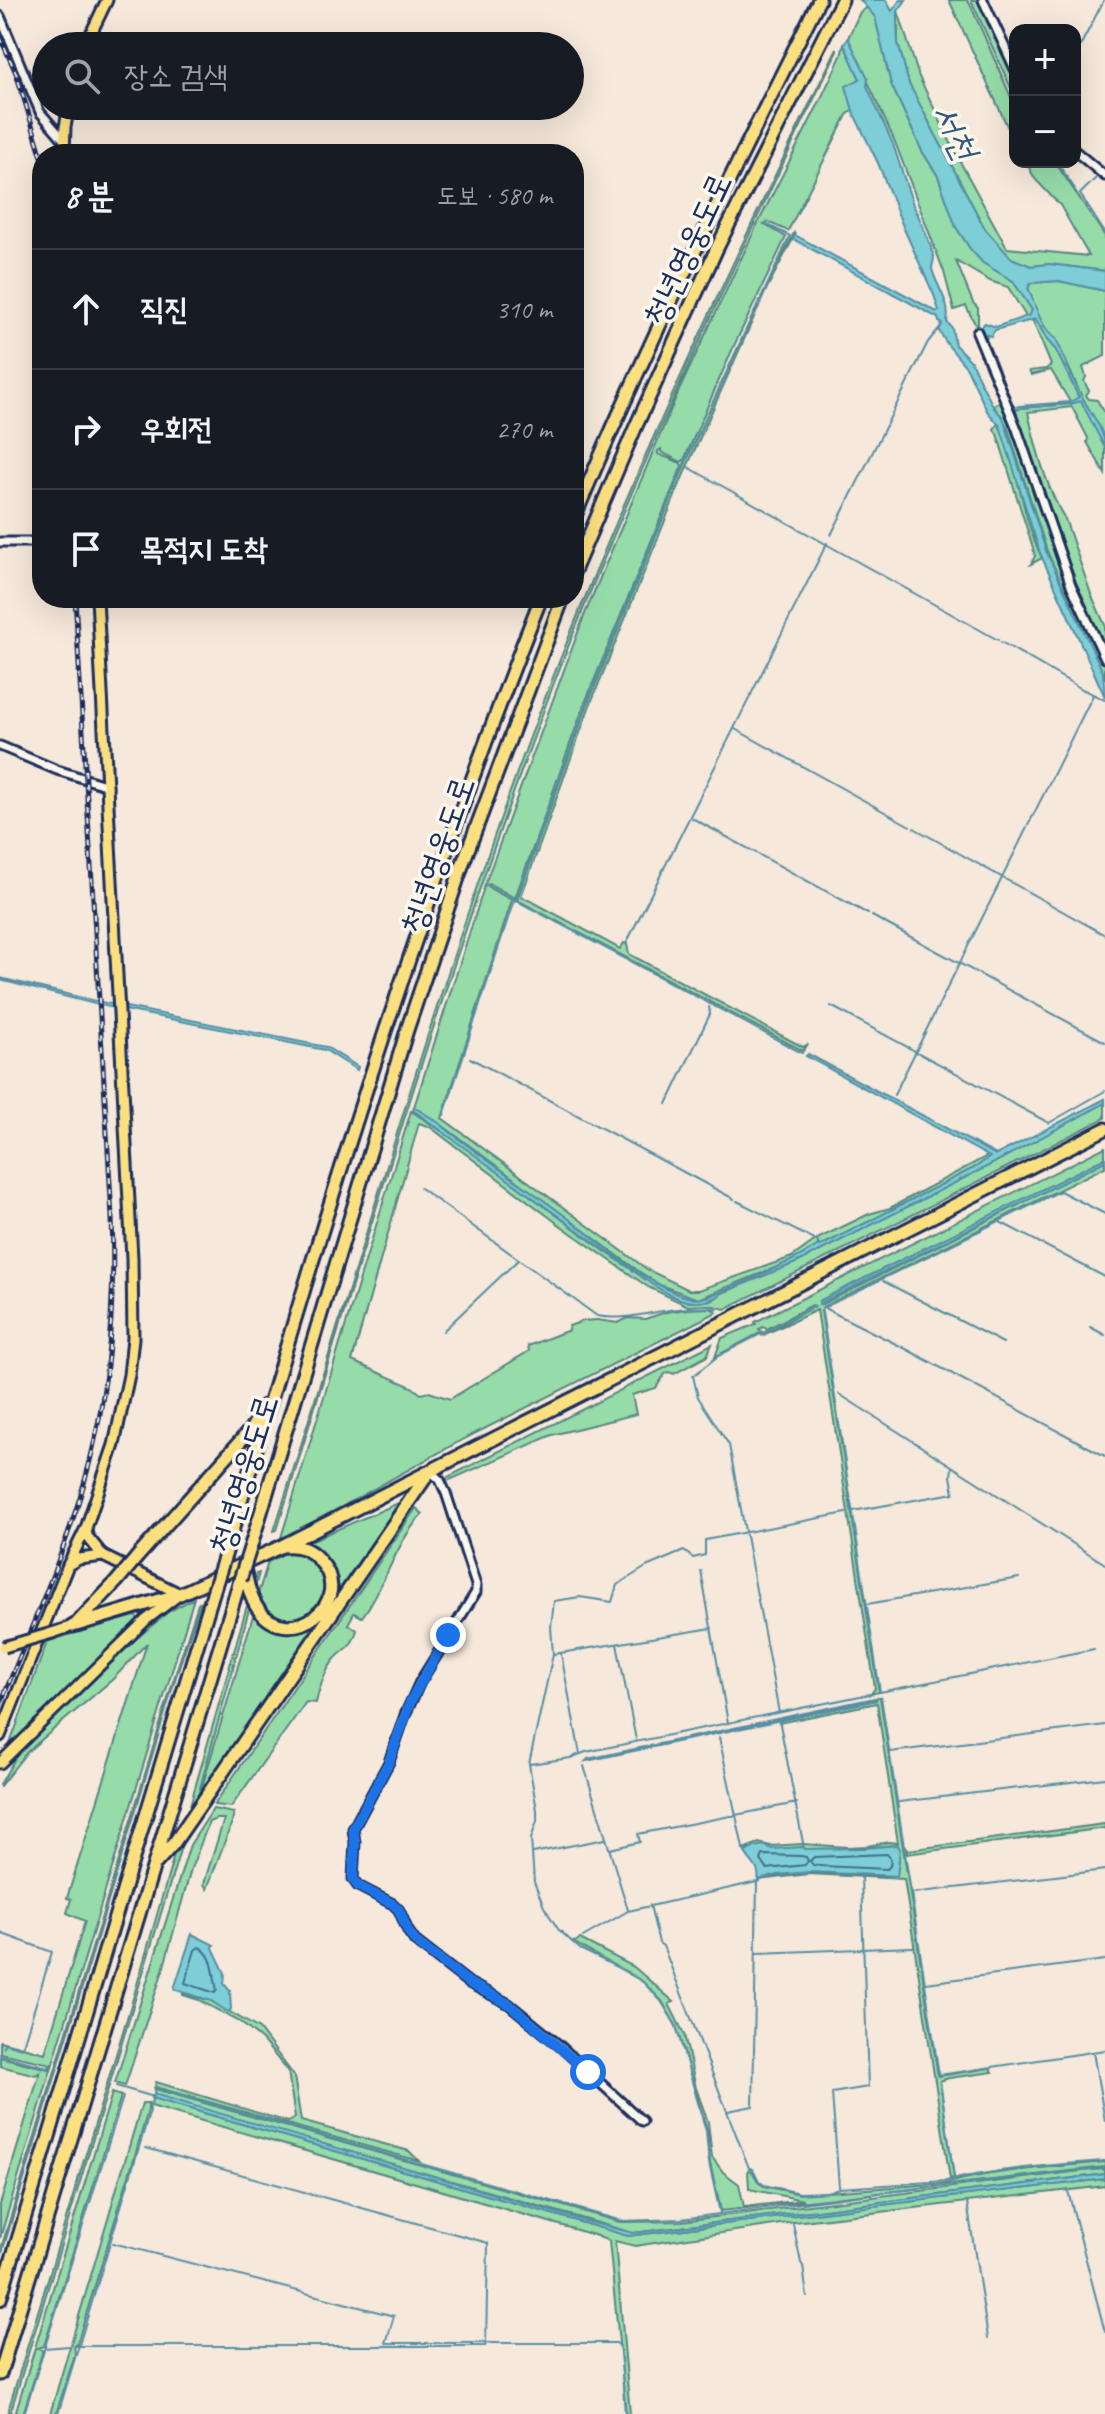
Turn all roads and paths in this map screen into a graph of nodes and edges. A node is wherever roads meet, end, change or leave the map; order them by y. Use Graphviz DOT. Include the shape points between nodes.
graph roads {
  1 [pos="107,0"];
  2 [pos="842,0"];
  3 [pos="983,0"];
  4 [pos="818,2"];
  5 [pos="0,16"];
  6 [pos="92,32"];
  7 [pos="1009,56"];
  8 [pos="32,93"];
  9 [pos="47,120"];
  10 [pos="66,120"];
  11 [pos="64,140"];
  12 [pos="64,144"];
  13 [pos="1081,156"];
  14 [pos="1105,176"];
  15 [pos="977,332"];
  16 [pos="584,495"];
  17 [pos="0,542"];
  18 [pos="32,542"];
  19 [pos="584,548"];
  20 [pos="98,608"];
  21 [pos="537,608"];
  22 [pos="559,608"];
  23 [pos="1105,658"];
  24 [pos="0,746"];
  25 [pos="108,786"];
  26 [pos="1105,1129"];
  27 [pos="273,1392"];
  28 [pos="430,1471"];
  29 [pos="86,1528"];
  30 [pos="282,1546"];
  31 [pos="103,1556"];
  32 [pos="68,1565"];
  33 [pos="244,1575"];
  34 [pos="180,1594"];
  35 [pos="73,1626"];
  36 [pos="2,1648"];
  37 [pos="0,1736"];
  38 [pos="0,1763"];
  39 [pos="153,1866"];
  40 [pos="642,2121"];
  41 [pos="0,2299"];
  42 [pos="0,2374"];
  1 -- 6 [label="main road"];
  2 -- 19 [label="highway, 청년영웅도로" via="717,248"];
  3 -- 7 [label="street"];
  4 -- 16 [label="highway, 청년영웅도로" via="693,252"];
  5 -- 8 [label="street"];
  9 -- 11 [label="street"];
  10 -- 11 [label="main road"];
  11 -- 12 [label="main road"];
  13 -- 14 [label="street"];
  15 -- 23 [label="street" via="1071,585"];
  17 -- 18 [label="street"];
  20 -- 25 [label="main road"];
  21 -- 27 [label="highway, 청년영웅도로" via="443,856"];
  22 -- 33 [label="highway, 청년영웅도로, bridge" via="407,1030"];
  24 -- 25 [label="street"];
  25 -- 29 [label="main road" via="133,1338 114,1445"];
  26 -- 28 [label="highway"];
  27 -- 35 [label="highway, bridge" via="252,1428"];
  27 -- 41 [label="highway, 청년영웅도로, bridge"];
  28 -- 30 [label="highway"];
  28 -- 39 [label="highway"];
  28 -- 40 [label="street" via="446,1493 476,1592 420,1682 389,1762 353,1829 353,1879 393,1904 415,1941 469,1983 509,2004"];
  29 -- 31 [label="main road"];
  29 -- 32 [label="main road"];
  30 -- 33 [label="highway" via="303,1548 325,1567 330,1593 318,1616 297,1625 276,1623 258,1609"];
  30 -- 34 [label="highway"];
  31 -- 32 [label="main road"];
  31 -- 34 [label="main road"];
  32 -- 37 [label="main road"];
  33 -- 39 [label="highway, 청년영웅도로"];
  34 -- 35 [label="highway"];
  34 -- 38 [label="main road" via="146,1620"];
  35 -- 36 [label="main road, bridge"];
  39 -- 42 [label="highway, 청년영웅도로"];
}
